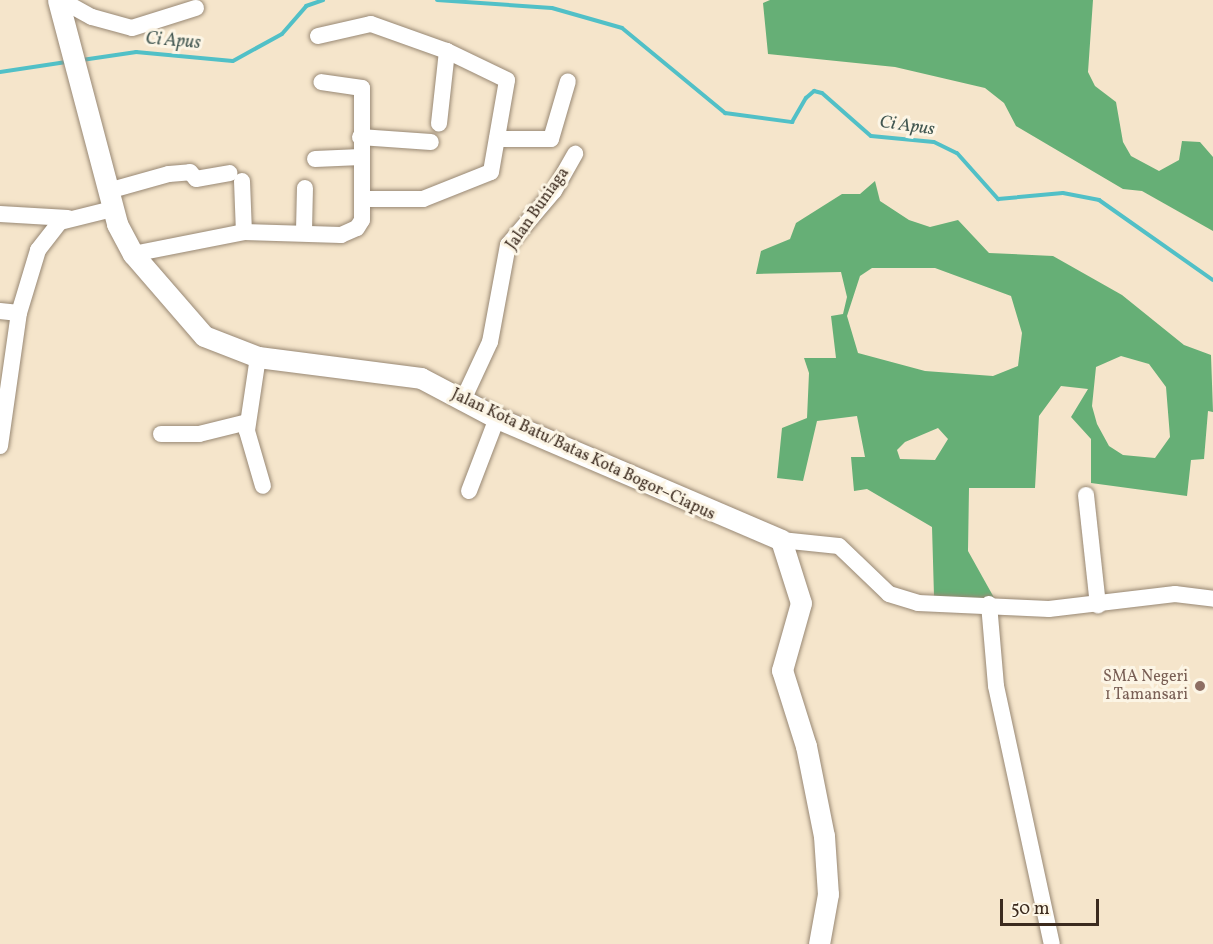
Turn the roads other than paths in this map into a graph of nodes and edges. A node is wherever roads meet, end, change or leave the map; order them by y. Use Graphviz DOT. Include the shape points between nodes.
graph roads {
  1 [pos="59,0"];
  2 [pos="196,8"];
  3 [pos="318,36"];
  4 [pos="447,51"];
  5 [pos="568,81"];
  6 [pos="321,82"];
  7 [pos="440,124"];
  8 [pos="360,137"];
  9 [pos="496,140"];
  10 [pos="431,142"];
  11 [pos="574,154"];
  12 [pos="361,157"];
  13 [pos="315,159"];
  14 [pos="304,188"];
  15 [pos="362,199"];
  16 [pos="110,200"];
  17 [pos="0,214"];
  18 [pos="69,218"];
  19 [pos="304,231"];
  20 [pos="244,232"];
  21 [pos="133,254"];
  22 [pos="0,311"];
  23 [pos="19,313"];
  24 [pos="258,357"];
  25 [pos="462,402"];
  26 [pos="497,418"];
  27 [pos="248,422"];
  28 [pos="161,434"];
  29 [pos="0,446"];
  30 [pos="263,486"];
  31 [pos="469,491"];
  32 [pos="1086,495"];
  33 [pos="781,540"];
  34 [pos="1213,597"];
  35 [pos="989,604"];
  36 [pos="1098,605"];
  37 [pos="825,940"];
  38 [pos="1052,944"];
  1 -- 2 [label="street" via="92,17 132,28"];
  1 -- 16 [label="main road, Jalan Kota Batu/Batas Kota Bogor–Ciapus"];
  3 -- 4 [label="street" via="371,24"];
  4 -- 7 [label="street"];
  4 -- 9 [label="street" via="507,80"];
  5 -- 9 [label="street" via="551,138"];
  6 -- 8 [label="street" via="362,88"];
  8 -- 10 [label="street"];
  8 -- 12 [label="street"];
  9 -- 15 [label="street" via="491,172 423,199"];
  11 -- 25 [label="street, Jalan Buniaga" via="554,191 508,245 489,342"];
  12 -- 13 [label="street"];
  12 -- 15 [label="street"];
  14 -- 19 [label="street"];
  15 -- 19 [label="street" via="357,228 341,235"];
  16 -- 18 [label="street"];
  16 -- 20 [label="street" via="169,174 236,177"];
  16 -- 21 [label="main road, Jalan Kota Batu/Batas Kota Bogor–Ciapus"];
  17 -- 18 [label="street"];
  18 -- 23 [label="street" via="45,235"];
  19 -- 20 [label="street"];
  20 -- 21 [label="street"];
  21 -- 24 [label="main road, Jalan Kota Batu/Batas Kota Bogor–Ciapus" via="204,336"];
  22 -- 23 [label="street"];
  23 -- 29 [label="street"];
  24 -- 25 [label="main road, Jalan Kota Batu/Batas Kota Bogor–Ciapus" via="412,375"];
  24 -- 27 [label="street"];
  25 -- 26 [label="main road, Jalan Kota Batu/Batas Kota Bogor–Ciapus"];
  26 -- 31 [label="street"];
  26 -- 33 [label="main road, Jalan Kota Batu/Batas Kota Bogor–Ciapus"];
  27 -- 28 [label="street" via="199,434"];
  27 -- 30 [label="street"];
  32 -- 36 [label="street"];
  33 -- 35 [label="street" via="839,546 899,598"];
  33 -- 37 [label="main road" via="800,591 782,670 806,746 824,836 828,894"];
  34 -- 36 [label="street" via="1175,594"];
  35 -- 36 [label="street" via="1031,609"];
  35 -- 38 [label="street" via="996,686"];
}
